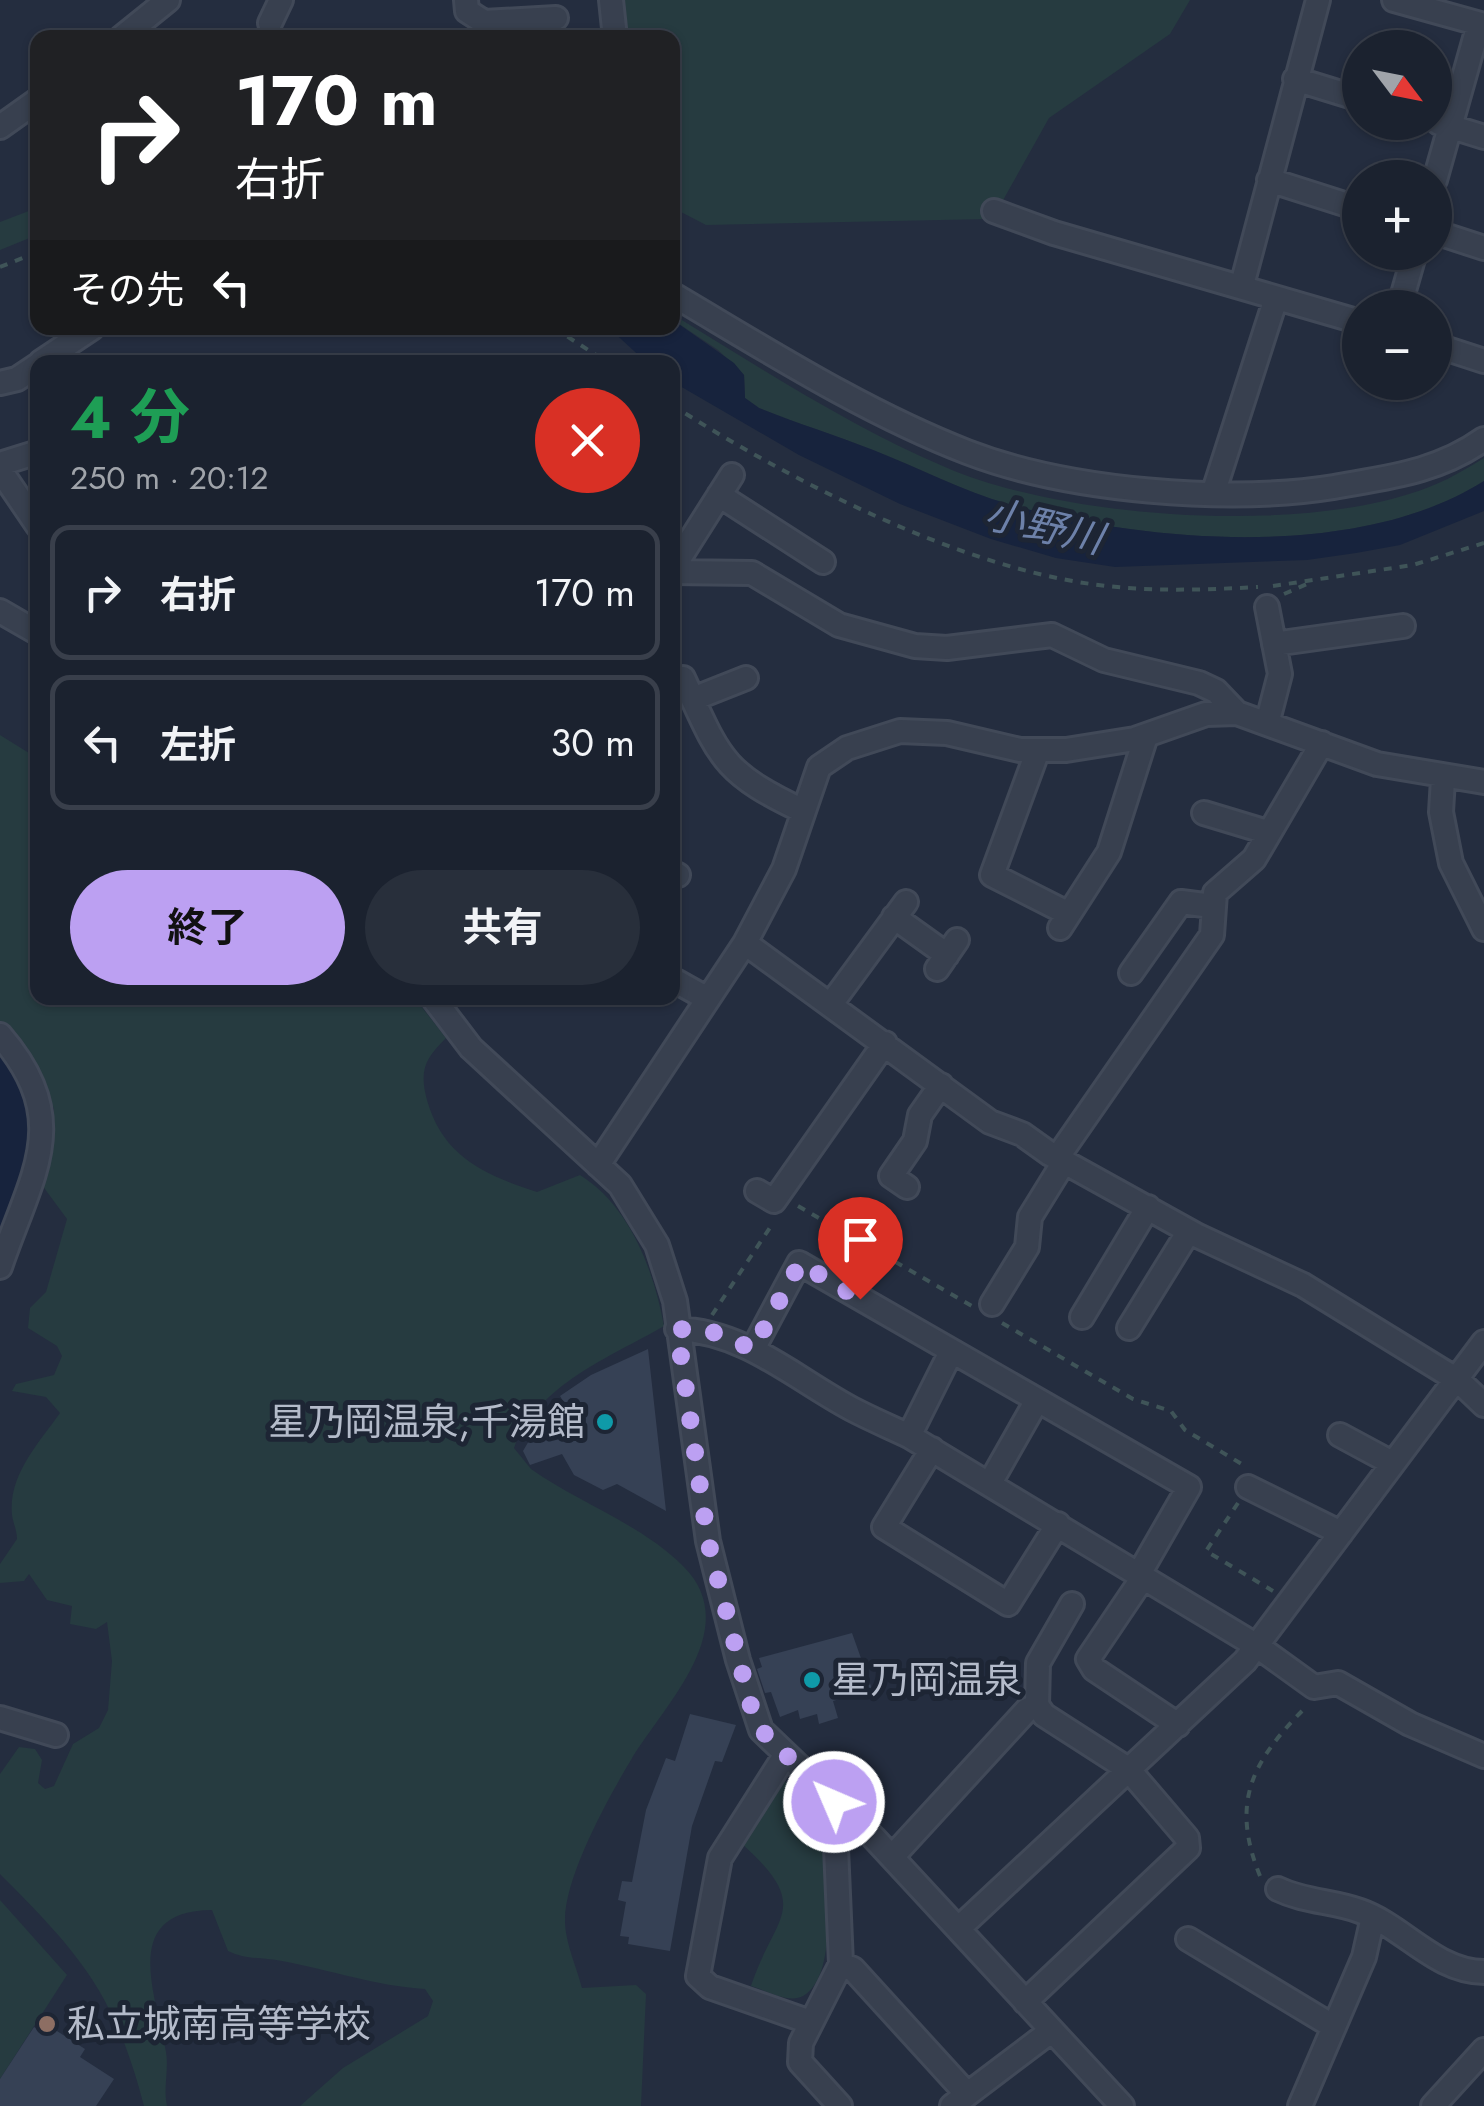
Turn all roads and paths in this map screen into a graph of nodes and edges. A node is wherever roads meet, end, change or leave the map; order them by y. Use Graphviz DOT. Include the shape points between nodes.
graph roads {
  1 [pos="168,0"];
  2 [pos="282,0"];
  3 [pos="466,0"];
  4 [pos="612,0"];
  5 [pos="1318,0"];
  6 [pos="1394,0"];
  7 [pos="556,18"];
  8 [pos="270,23"];
  9 [pos="1481,24"];
  10 [pos="132,30"];
  11 [pos="614,30"];
  12 [pos="1295,80"];
  13 [pos="1342,94"];
  14 [pos="1452,98"];
  15 [pos="30,106"];
  16 [pos="0,127"];
  17 [pos="1452,127"];
  18 [pos="1484,137"];
  19 [pos="1269,180"];
  20 [pos="1342,203"];
  21 [pos="994,212"];
  22 [pos="1452,238"];
  23 [pos="1484,248"];
  24 [pos="30,255"];
  25 [pos="0,267"];
  26 [pos="1242,285"];
  27 [pos="1276,298"];
  28 [pos="680,299"];
  29 [pos="1342,317"];
  30 [pos="82,335"];
  31 [pos="565,335"];
  32 [pos="1452,351"];
  33 [pos="52,355"];
  34 [pos="596,355"];
  35 [pos="1484,361"];
  36 [pos="30,370"];
  37 [pos="0,383"];
  38 [pos="680,409"];
  39 [pos="1484,439"];
  40 [pos="30,455"];
  41 [pos="0,468"];
  42 [pos="1213,494"];
  43 [pos="30,514"];
  44 [pos="1484,543"];
  45 [pos="815,551"];
  46 [pos="680,557"];
  47 [pos="680,572"];
  48 [pos="1311,582"];
  49 [pos="1267,608"];
  50 [pos="0,611"];
  51 [pos="1402,626"];
  52 [pos="30,629"];
  53 [pos="1274,644"];
  54 [pos="742,684"];
  55 [pos="1237,713"];
  56 [pos="1267,724"];
  57 [pos="1146,736"];
  58 [pos="1322,743"];
  59 [pos="1038,750"];
  60 [pos="1443,779"];
  61 [pos="1484,782"];
  62 [pos="803,811"];
  63 [pos="1204,813"];
  64 [pos="1267,832"];
  65 [pos="1212,906"];
  66 [pos="1484,929"];
  67 [pos="744,943"];
  68 [pos="947,955"];
  69 [pos="1182,980"];
  70 [pos="680,983"];
  71 [pos="706,998"];
  72 [pos="830,1004"];
  73 [pos="439,1005"];
  74 [pos="0,1035"];
  75 [pos="885,1043"];
  76 [pos="941,1085"];
  77 [pos="1061,1160"];
  78 [pos="598,1165"];
  79 [pos="908,1187"];
  80 [pos="757,1190"];
  81 [pos="1148,1207"];
  82 [pos="1189,1231"];
  83 [pos="0,1267"];
  84 [pos="992,1304"];
  85 [pos="1080,1316"];
  86 [pos="1129,1328"];
  87 [pos="677,1329"];
  88 [pos="1484,1342"];
  89 [pos="753,1349"];
  90 [pos="951,1352"];
  91 [pos="1458,1381"];
  92 [pos="1036,1402"];
  93 [pos="1484,1405"];
  94 [pos="1340,1434"];
  95 [pos="909,1436"];
  96 [pos="932,1449"];
  97 [pos="1392,1463"];
  98 [pos="990,1483"];
  99 [pos="1248,1488"];
  100 [pos="1058,1524"];
  101 [pos="1341,1533"];
  102 [pos="1141,1575"];
  103 [pos="1072,1604"];
  104 [pos="1257,1646"];
  105 [pos="1322,1689"];
  106 [pos="1037,1705"];
  107 [pos="0,1718"];
  108 [pos="1178,1725"];
  109 [pos="56,1735"];
  110 [pos="786,1754"];
  111 [pos="1484,1756"];
  112 [pos="1128,1769"];
  113 [pos="834,1802"];
  114 [pos="892,1857"];
  115 [pos="1278,1889"];
  116 [pos="1374,1918"];
  117 [pos="960,1928"];
  118 [pos="1188,1939"];
  119 [pos="841,1964"];
  120 [pos="1484,1972"];
  121 [pos="1025,2002"];
  122 [pos="810,2022"];
  123 [pos="1334,2027"];
  124 [pos="1051,2031"];
  125 [pos="1484,2050"];
  126 [pos="959,2100"];
  127 [pos="840,2106"];
  128 [pos="1122,2106"];
  129 [pos="1300,2106"];
  130 [pos="1433,2106"];
  1 -- 10 [label="street"];
  2 -- 8 [label="street"];
  3 -- 7 [label="street" via="467,11 484,22"];
  4 -- 11 [label="street"];
  5 -- 12 [label="street"];
  6 -- 9 [label="street"];
  9 -- 14 [label="street"];
  12 -- 13 [label="street"];
  12 -- 19 [label="street"];
  15 -- 16 [label="street"];
  17 -- 18 [label="street"];
  19 -- 20 [label="street"];
  19 -- 26 [label="street"];
  21 -- 26 [label="street"];
  22 -- 23 [label="street"];
  24 -- 25 [label="path"];
  26 -- 27 [label="street"];
  27 -- 29 [label="street"];
  27 -- 42 [label="street"];
  28 -- 42 [label="street" via="965,451 1043,474"];
  30 -- 33 [label="street"];
  31 -- 34 [label="path"];
  32 -- 35 [label="street"];
  36 -- 37 [label="street"];
  38 -- 48 [label="path" via="869,510 1024,570 1151,590"];
  39 -- 42 [label="street" via="1444,464 1406,475 1320,489"];
  40 -- 41 [label="street"];
  41 -- 43 [label="street"];
  44 -- 48 [label="path"];
  45 -- 46 [label="street" via="726,485"];
  47 -- 55 [label="street" via="752,573 839,625 915,646 1052,636 1104,660 1199,683"];
  48 -- 49 [label="path"];
  49 -- 53 [label="street"];
  50 -- 52 [label="street"];
  51 -- 53 [label="street"];
  53 -- 56 [label="street" via="1280,674"];
  54 -- 62 [label="street" via="688,688 730,778"];
  55 -- 56 [label="street"];
  55 -- 57 [label="street" via="1189,718"];
  56 -- 58 [label="street"];
  57 -- 59 [label="street"];
  57 -- 59 [label="street" via="1109,852 1064,921 992,876"];
  58 -- 60 [label="street"];
  58 -- 64 [label="street"];
  59 -- 62 [label="street" via="920,730 889,734 819,767"];
  60 -- 61 [label="street"];
  60 -- 66 [label="street" via="1450,863"];
  62 -- 67 [label="street" via="784,869"];
  63 -- 64 [label="street"];
  64 -- 65 [label="street" via="1254,859 1214,893"];
  65 -- 69 [label="street" via="1212,935"];
  65 -- 69 [label="street" via="1181,902 1137,965"];
  67 -- 71 [label="street"];
  67 -- 72 [label="street"];
  68 -- 72 [label="street" via="900,909"];
  69 -- 77 [label="street"];
  70 -- 71 [label="street"];
  71 -- 78 [label="street"];
  72 -- 75 [label="street"];
  73 -- 78 [label="street" via="471,1048"];
  74 -- 83 [label="street" via="33,1080 44,1130"];
  75 -- 76 [label="street"];
  75 -- 80 [label="street" via="821,1118 774,1201"];
  76 -- 77 [label="street" via="990,1122"];
  76 -- 79 [label="street" via="891,1176"];
  77 -- 81 [label="street"];
  77 -- 84 [label="street" via="1030,1217 1027,1247"];
  78 -- 87 [label="street" via="620,1185 657,1245"];
  81 -- 82 [label="street"];
  81 -- 85 [label="street"];
  82 -- 86 [label="street"];
  82 -- 91 [label="street" via="1304,1285"];
  87 -- 89 [label="street" via="708,1330"];
  87 -- 110 [label="street" via="708,1541 729,1626 752,1710 761,1730"];
  88 -- 91 [label="street"];
  89 -- 90 [label="street" via="800,1263"];
  89 -- 95 [label="street"];
  90 -- 92 [label="street"];
  90 -- 95 [label="street"];
  91 -- 93 [label="street"];
  91 -- 97 [label="street"];
  92 -- 98 [label="street"];
  92 -- 102 [label="street" via="1189,1488"];
  94 -- 97 [label="street"];
  95 -- 96 [label="street"];
  96 -- 98 [label="street"];
  96 -- 100 [label="street" via="884,1528 1008,1604"];
  97 -- 101 [label="street"];
  98 -- 100 [label="street"];
  99 -- 101 [label="street"];
  100 -- 102 [label="street"];
  101 -- 104 [label="street"];
  102 -- 104 [label="street"];
  102 -- 108 [label="street" via="1088,1660"];
  103 -- 106 [label="street" via="1038,1663"];
  104 -- 105 [label="street"];
  104 -- 108 [label="street"];
  105 -- 111 [label="street" via="1338,1683"];
  105 -- 115 [label="path" via="1277,1736 1247,1792 1244,1816 1259,1874"];
  106 -- 112 [label="street"];
  106 -- 114 [label="street"];
  107 -- 109 [label="street"];
  108 -- 112 [label="street"];
  110 -- 113 [label="street"];
  110 -- 122 [label="street" via="720,1858 698,1976 710,1987"];
  112 -- 117 [label="street"];
  112 -- 121 [label="street" via="1187,1838 1188,1848"];
  113 -- 114 [label="street"];
  113 -- 119 [label="street"];
  114 -- 117 [label="street"];
  115 -- 116 [label="street"];
  116 -- 120 [label="street" via="1455,1966"];
  116 -- 123 [label="street"];
  117 -- 121 [label="street"];
  118 -- 123 [label="street"];
  119 -- 122 [label="street"];
  119 -- 126 [label="street" via="852,1969"];
  121 -- 124 [label="street"];
  122 -- 127 [label="street" via="800,2062"];
  123 -- 129 [label="street"];
  124 -- 126 [label="street"];
  124 -- 128 [label="street"];
  125 -- 130 [label="street"];
}
